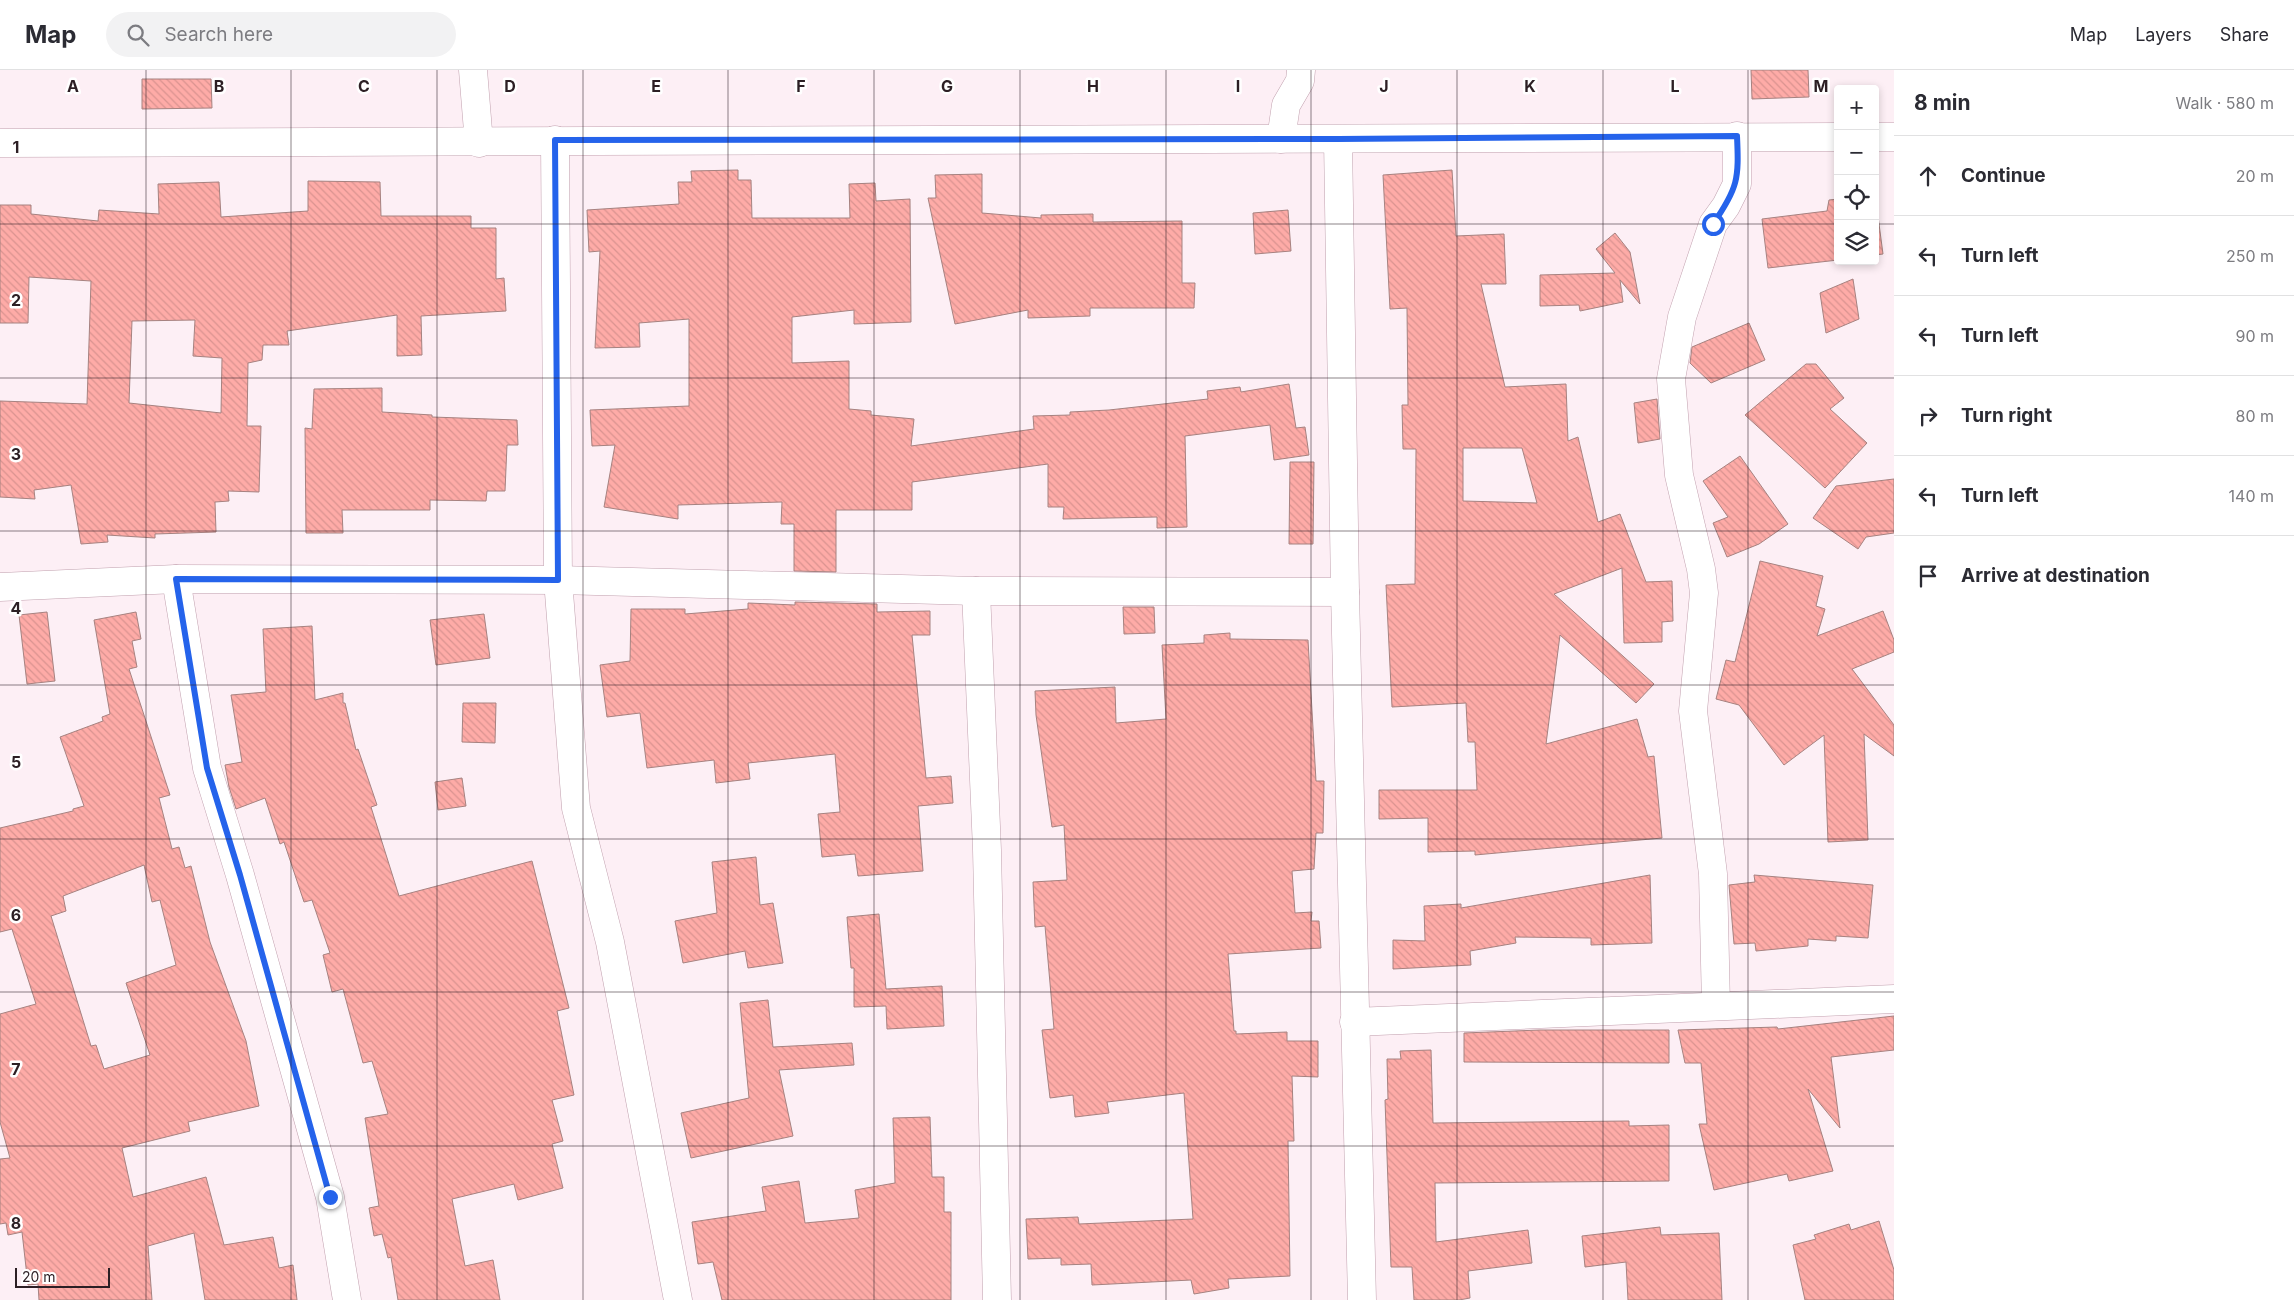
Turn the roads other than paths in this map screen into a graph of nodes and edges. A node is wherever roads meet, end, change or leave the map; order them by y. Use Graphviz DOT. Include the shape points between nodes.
graph roads {
  1 [pos="473,70"];
  2 [pos="1300,70"];
  3 [pos="1737,136"];
  4 [pos="1834,137"];
  5 [pos="1879,137"];
  6 [pos="1894,137"];
  7 [pos="1282,139"];
  8 [pos="1338,139"];
  9 [pos="555,140"];
  10 [pos="0,143"];
  11 [pos="479,143"];
  12 [pos="176,579"];
  13 [pos="558,580"];
  14 [pos="0,587"];
  15 [pos="976,591"];
  16 [pos="1345,592"];
  17 [pos="1894,999"];
  18 [pos="1716,1006"];
  19 [pos="1354,1022"];
  20 [pos="347,1300"];
  21 [pos="678,1300"];
  22 [pos="997,1300"];
  23 [pos="1362,1300"];
  1 -- 11 [label="street"];
  2 -- 7 [label="street" via="1300,81 1286,105"];
  3 -- 4 [label="street"];
  3 -- 8 [label="street"];
  3 -- 18 [label="street" via="1737,184 1713,224 1682,317 1671,379 1679,475 1704,593 1693,711 1713,874"];
  5 -- 6 [label="street"];
  7 -- 8 [label="street"];
  7 -- 9 [label="street"];
  8 -- 16 [label="street"];
  9 -- 11 [label="street"];
  9 -- 13 [label="street"];
  10 -- 11 [label="street"];
  12 -- 13 [label="street"];
  12 -- 14 [label="street"];
  12 -- 20 [label="street" via="207,768 330,1197"];
  13 -- 15 [label="street"];
  13 -- 21 [label="street" via="576,808 610,942"];
  15 -- 16 [label="street"];
  15 -- 22 [label="street" via="987,850"];
  16 -- 19 [label="street"];
  17 -- 18 [label="street"];
  18 -- 19 [label="street"];
  19 -- 23 [label="street"];
}
